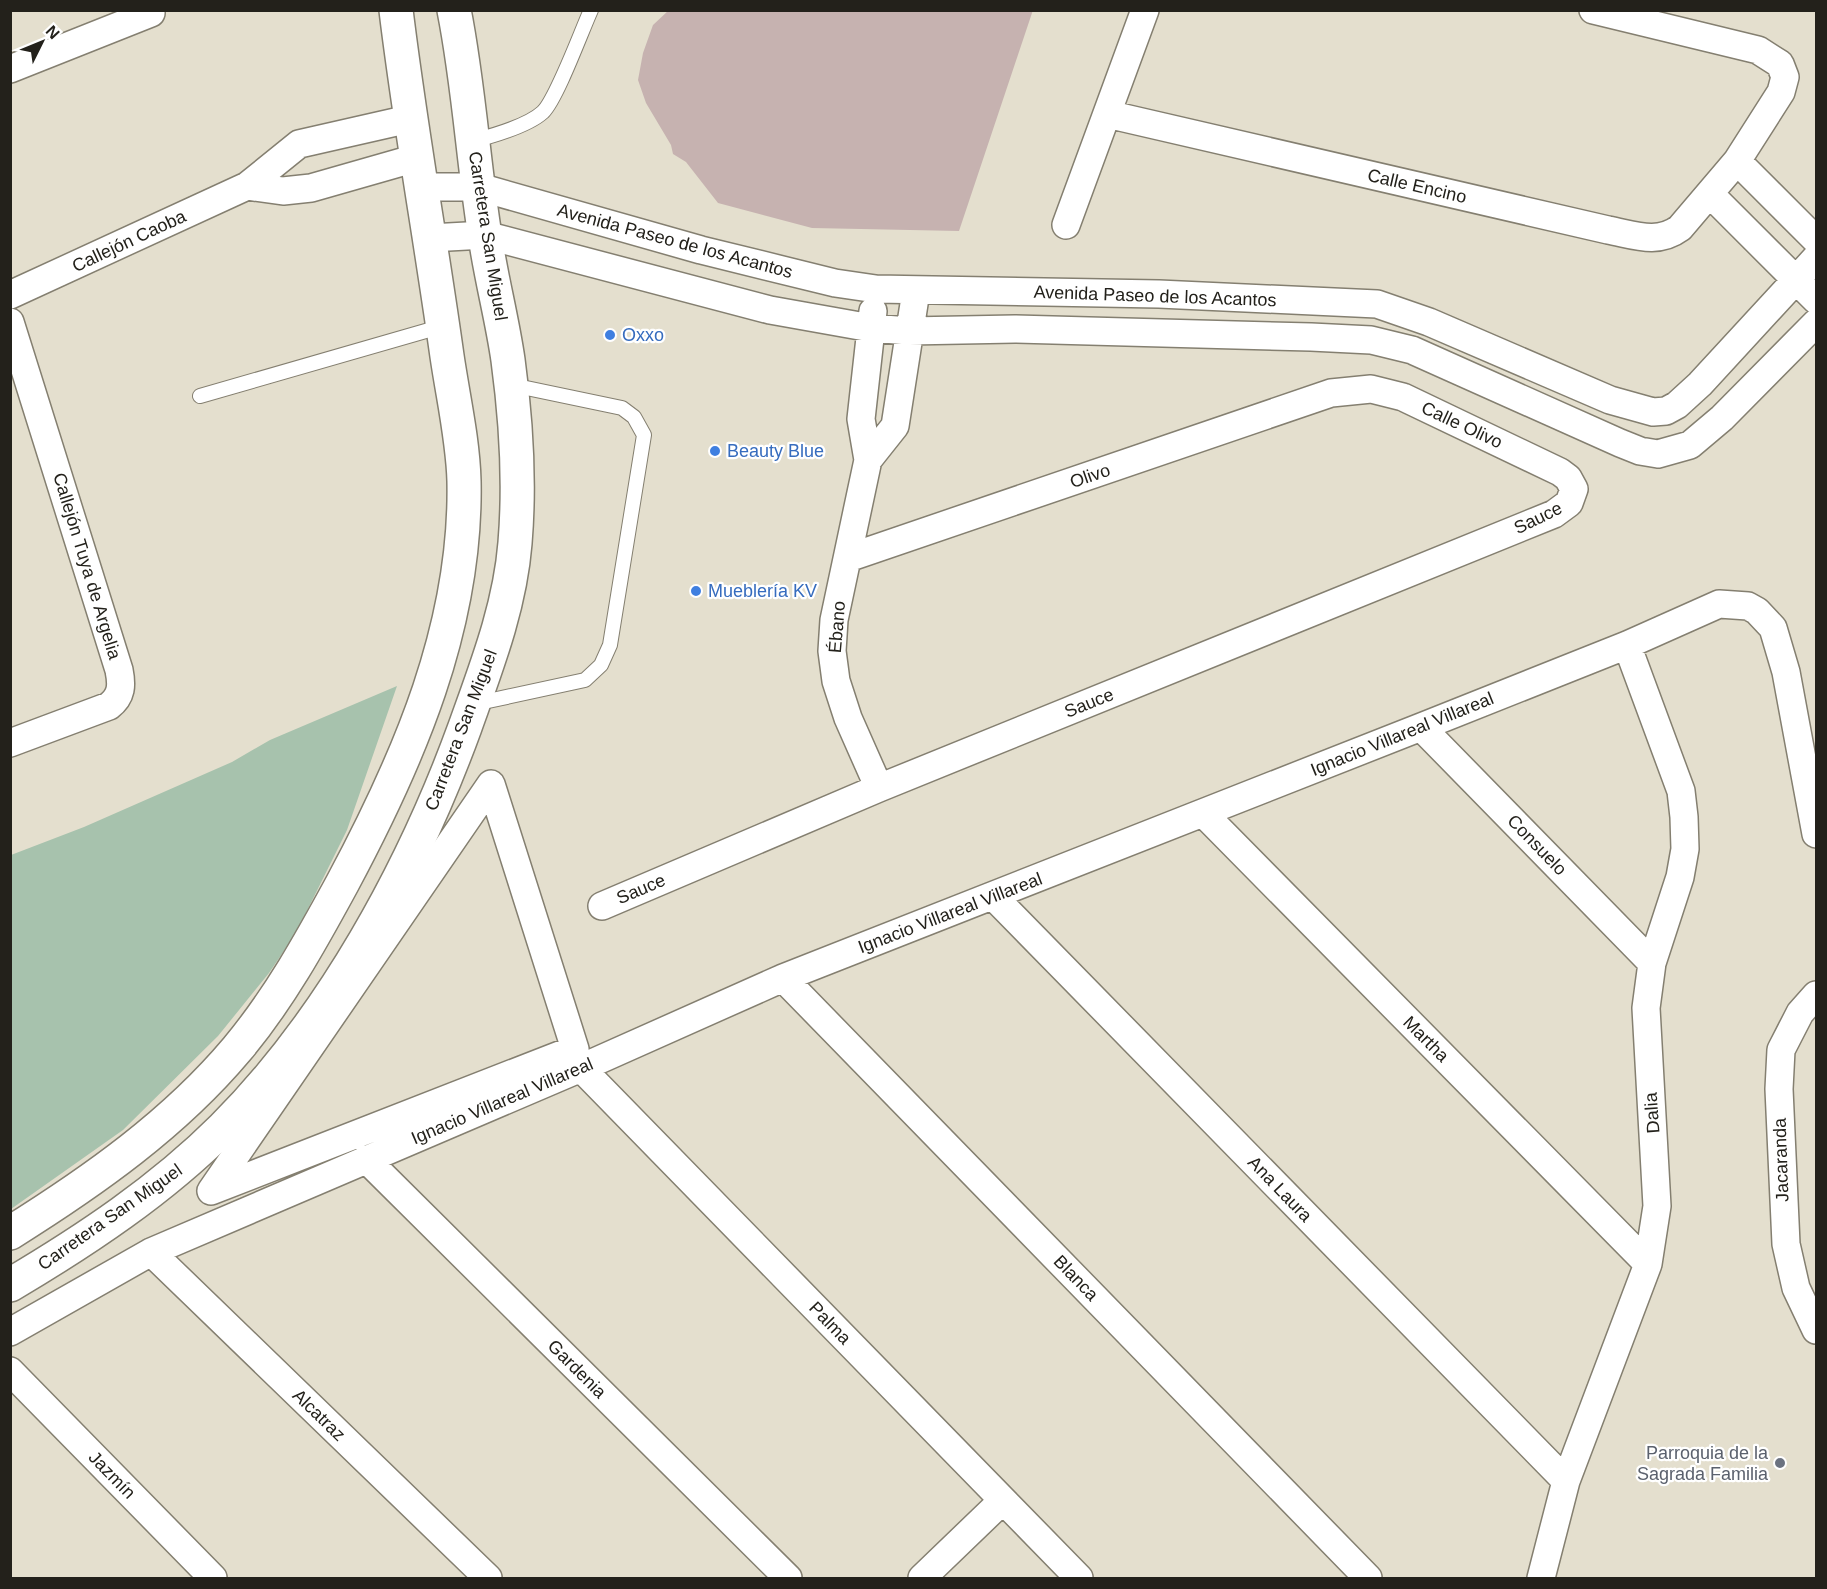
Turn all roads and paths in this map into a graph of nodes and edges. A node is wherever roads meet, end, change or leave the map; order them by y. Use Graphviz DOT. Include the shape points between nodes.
graph roads {
  1 [pos="396,10"];
  2 [pos="454,10"];
  3 [pos="591,10"];
  4 [pos="1145,10"];
  5 [pos="1593,10"];
  6 [pos="151,13"];
  7 [pos="10,69"];
  8 [pos="1107,114"];
  9 [pos="410,119"];
  10 [pos="474,141"];
  11 [pos="1737,161"];
  12 [pos="419,172"];
  13 [pos="247,186"];
  14 [pos="479,187"];
  15 [pos="1710,194"];
  16 [pos="1066,225"];
  17 [pos="485,235"];
  18 [pos="430,238"];
  19 [pos="1816,240"];
  20 [pos="701,250"];
  21 [pos="1816,258"];
  22 [pos="1797,280"];
  23 [pos="876,289"];
  24 [pos="690,290"];
  25 [pos="916,291"];
  26 [pos="10,295"];
  27 [pos="1816,300"];
  28 [pos="10,322"];
  29 [pos="1816,323"];
  30 [pos="443,326"];
  31 [pos="871,328"];
  32 [pos="909,331"];
  33 [pos="510,385"];
  34 [pos="1331,393"];
  35 [pos="200,396"];
  36 [pos="868,460"];
  37 [pos="1573,496"];
  38 [pos="848,558"];
  39 [pos="1627,645"];
  40 [pos="473,704"];
  41 [pos="1421,727"];
  42 [pos="10,743"];
  43 [pos="491,784"];
  44 [pos="879,788"];
  45 [pos="1204,814"];
  46 [pos="1816,834"];
  47 [pos="994,897"];
  48 [pos="602,906"];
  49 [pos="1652,963"];
  50 [pos="783,978"];
  51 [pos="1816,994"];
  52 [pos="581,1068"];
  53 [pos="366,1159"];
  54 [pos="10,1233"];
  55 [pos="151,1252"];
  56 [pos="1648,1264"];
  57 [pos="10,1285"];
  58 [pos="1816,1330"];
  59 [pos="10,1332"];
  60 [pos="10,1371"];
  61 [pos="1566,1481"];
  62 [pos="1002,1501"];
  63 [pos="213,1578"];
  64 [pos="488,1578"];
  65 [pos="788,1578"];
  66 [pos="922,1578"];
  67 [pos="1079,1578"];
  68 [pos="1368,1578"];
  69 [pos="1541,1578"];
  1 -- 9 [label="main road"];
  2 -- 10 [label="main road, Carretera San Miguel"];
  3 -- 10 [label="lane" via="542,113"];
  4 -- 8 [label="street"];
  5 -- 11 [label="street, Calle Encino" via="1758,50 1780,64 1785,77 1781,92"];
  6 -- 7 [label="street"];
  8 -- 15 [label="street, Calle Encino" via="1656,240 1669,237 1680,228"];
  8 -- 16 [label="street"];
  9 -- 12 [label="main road"];
  9 -- 13 [label="street, Callejón Caoba" via="299,144"];
  10 -- 14 [label="main road, Carretera San Miguel"];
  11 -- 15 [label="street, Calle Encino"];
  11 -- 19 [label="street"];
  12 -- 13 [label="street" via="283,191"];
  12 -- 14 [label="street, Avenida Paseo de los Acantos"];
  12 -- 18 [label="main road"];
  13 -- 26 [label="street, Callejón Caoba"];
  14 -- 17 [label="main road, Carretera San Miguel"];
  14 -- 20 [label="street, Avenida Paseo de los Acantos"];
  15 -- 22 [label="street"];
  17 -- 18 [label="street, Avenida Paseo de los Acantos"];
  17 -- 24 [label="street, Avenida Paseo de los Acantos"];
  17 -- 33 [label="main road, Carretera San Miguel"];
  18 -- 30 [label="main road"];
  20 -- 23 [label="street, Avenida Paseo de los Acantos" via="835,283"];
  20 -- 24 [label="street"];
  21 -- 22 [label="street, Avenida Paseo de los Acantos"];
  22 -- 25 [label="street, Avenida Paseo de los Acantos" via="1687,397 1666,411 1653,412 1610,400 1429,321 1377,304 1159,294"];
  22 -- 27 [label="street"];
  23 -- 25 [label="street, Avenida Paseo de los Acantos"];
  23 -- 31 [label="street, Ébano"];
  24 -- 31 [label="street, Avenida Paseo de los Acantos" via="770,310"];
  25 -- 32 [label="street, Ébano"];
  28 -- 42 [label="street, Callejón Tuya de Argelia" via="122,687 110,706"];
  29 -- 32 [label="street, Avenida Paseo de los Acantos" via="1704,434 1680,449 1658,453 1620,443 1412,350 1388,343 1311,337 1015,329"];
  30 -- 35 [label="lane"];
  30 -- 54 [label="main road" via="464,477 458,583 421,714 371,830 314,935 237,1049 156,1130 95,1179"];
  31 -- 32 [label="street, Avenida Paseo de los Acantos"];
  31 -- 36 [label="street, Ébano" via="861,419"];
  32 -- 36 [label="street, Ébano" via="895,426"];
  33 -- 40 [label="main road, Carretera San Miguel" via="517,487 515,546 506,599"];
  33 -- 40 [label="lane" via="622,408 634,417 644,435 610,645 601,664 585,680"];
  34 -- 37 [label="street, Calle Olivo" via="1371,389 1430,408 1560,472 1572,482"];
  34 -- 38 [label="street, Olivo"];
  36 -- 38 [label="street, Ébano"];
  37 -- 44 [label="street, Sauce" via="1554,514"];
  38 -- 44 [label="street, Ébano" via="834,620 832,651 836,681"];
  39 -- 41 [label="street, Ignacio Villareal Villareal"];
  39 -- 46 [label="street, Ignacio Villareal Villareal" via="1719,604 1736,603 1757,611 1773,628 1786,672"];
  39 -- 49 [label="street, Dalia" via="1680,791 1684,817 1685,849 1680,877"];
  40 -- 57 [label="main road, Carretera San Miguel" via="440,793 403,870 359,949 308,1027 269,1077 225,1127 182,1167 119,1215"];
  41 -- 45 [label="street, Ignacio Villareal Villareal"];
  41 -- 49 [label="street, Consuelo"];
  43 -- 43 [label="street" via="431,871 211,1191 575,1049"];
  44 -- 48 [label="street, Sauce"];
  45 -- 47 [label="street, Ignacio Villareal Villareal"];
  45 -- 56 [label="street, Martha"];
  47 -- 50 [label="street, Ignacio Villareal Villareal"];
  47 -- 61 [label="street, Ana Laura"];
  49 -- 56 [label="street, Dalia" via="1646,1008 1657,1206"];
  50 -- 52 [label="street, Ignacio Villareal Villareal"];
  50 -- 68 [label="street, Blanca"];
  51 -- 58 [label="street, Jacaranda" via="1800,1013 1782,1050 1779,1089 1786,1244 1796,1288"];
  52 -- 53 [label="street, Ignacio Villareal Villareal"];
  52 -- 62 [label="street, Palma"];
  53 -- 55 [label="street, Ignacio Villareal Villareal"];
  53 -- 65 [label="street, Gardenia"];
  55 -- 59 [label="street, Ignacio Villareal Villareal"];
  55 -- 64 [label="street, Alcatraz"];
  56 -- 61 [label="street, Dalia"];
  60 -- 63 [label="street, Jazmín"];
  61 -- 69 [label="street, Dalia"];
  62 -- 66 [label="street"];
  62 -- 67 [label="street, Palma"];
}
